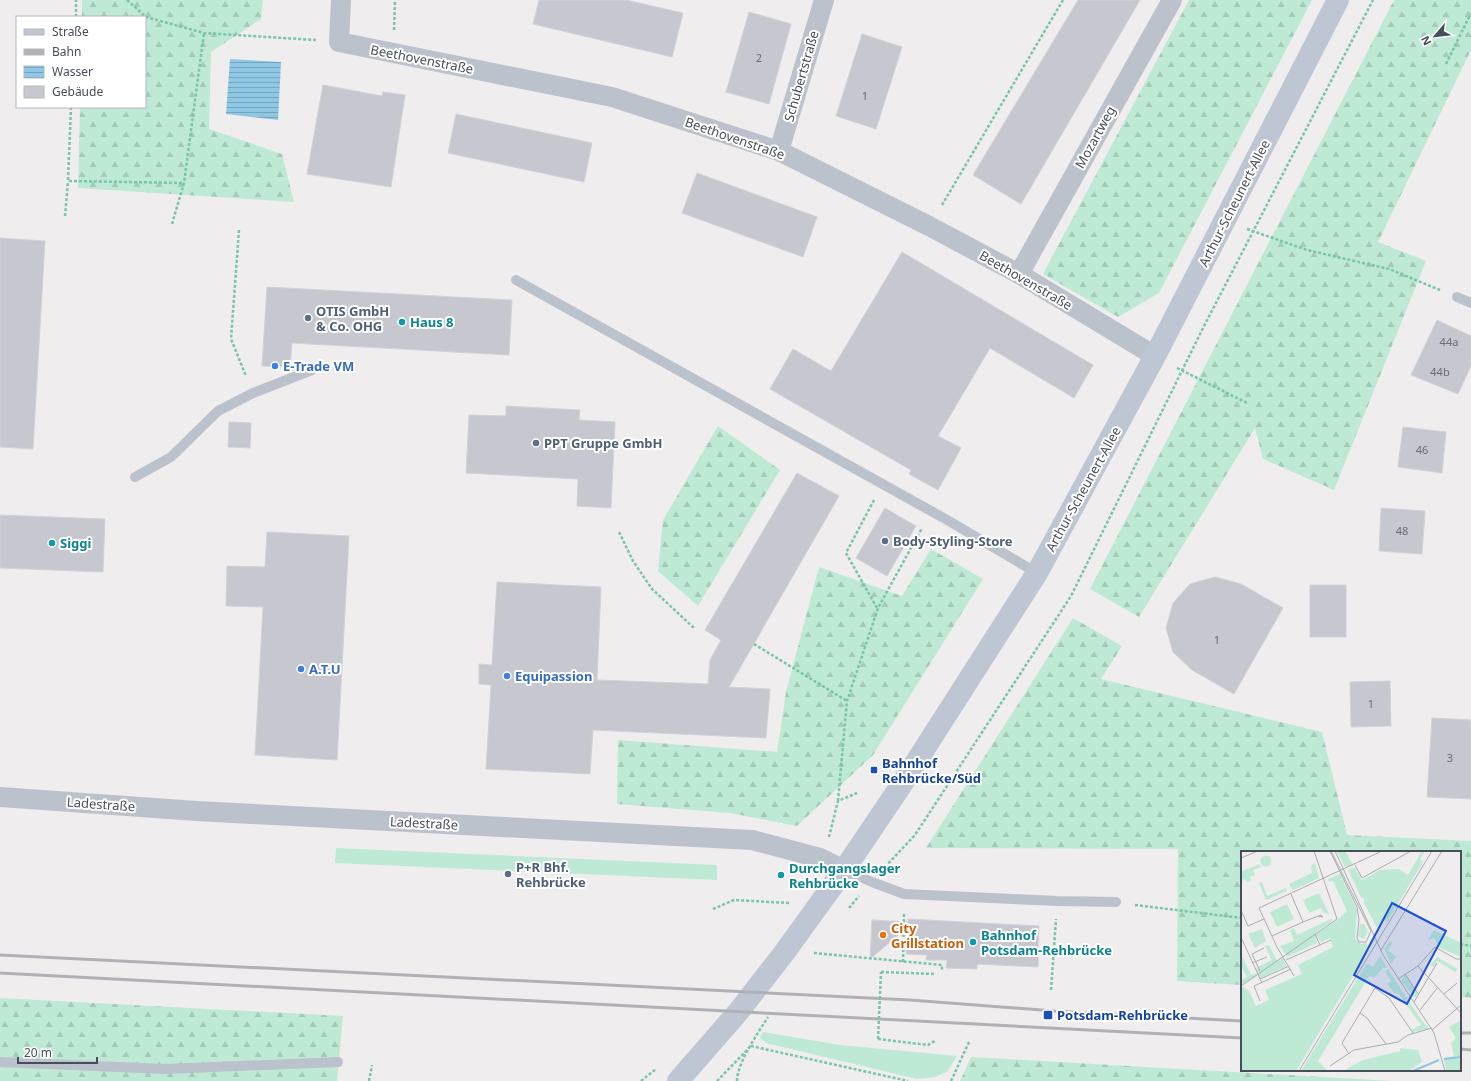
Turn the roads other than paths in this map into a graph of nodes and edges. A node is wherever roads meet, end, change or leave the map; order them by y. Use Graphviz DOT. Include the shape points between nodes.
graph roads {
  1 [pos="341,0"];
  2 [pos="824,0"];
  3 [pos="1172,0"];
  4 [pos="1338,0"];
  5 [pos="779,151"];
  6 [pos="1019,274"];
  7 [pos="516,280"];
  8 [pos="1457,297"];
  9 [pos="1471,303"];
  10 [pos="1156,356"];
  11 [pos="312,370"];
  12 [pos="135,477"];
  13 [pos="1037,573"];
  14 [pos="0,797"];
  15 [pos="844,870"];
  16 [pos="1116,902"];
  17 [pos="0,1062"];
  18 [pos="338,1062"];
  19 [pos="678,1081"];
  1 -- 5 [label="street, Beethovenstraße" via="339,42 612,97"];
  2 -- 5 [label="street, Schubertstraße"];
  3 -- 6 [label="street, Mozartweg"];
  4 -- 10 [label="main road, Arthur-Scheunert-Allee"];
  5 -- 6 [label="street, Beethovenstraße"];
  6 -- 10 [label="street, Beethovenstraße"];
  7 -- 13 [label="lane" via="931,511"];
  8 -- 9 [label="lane"];
  10 -- 13 [label="main road, Arthur-Scheunert-Allee"];
  11 -- 12 [label="lane" via="253,393 218,411 171,457"];
  13 -- 15 [label="main road, Arthur-Scheunert-Allee"];
  14 -- 15 [label="street, Ladestraße" via="196,811 752,840 820,858"];
  15 -- 16 [label="lane" via="904,894"];
  15 -- 19 [label="main road, Arthur-Scheunert-Allee" via="738,1011"];
  17 -- 18 [label="lane" via="165,1069"];
}
